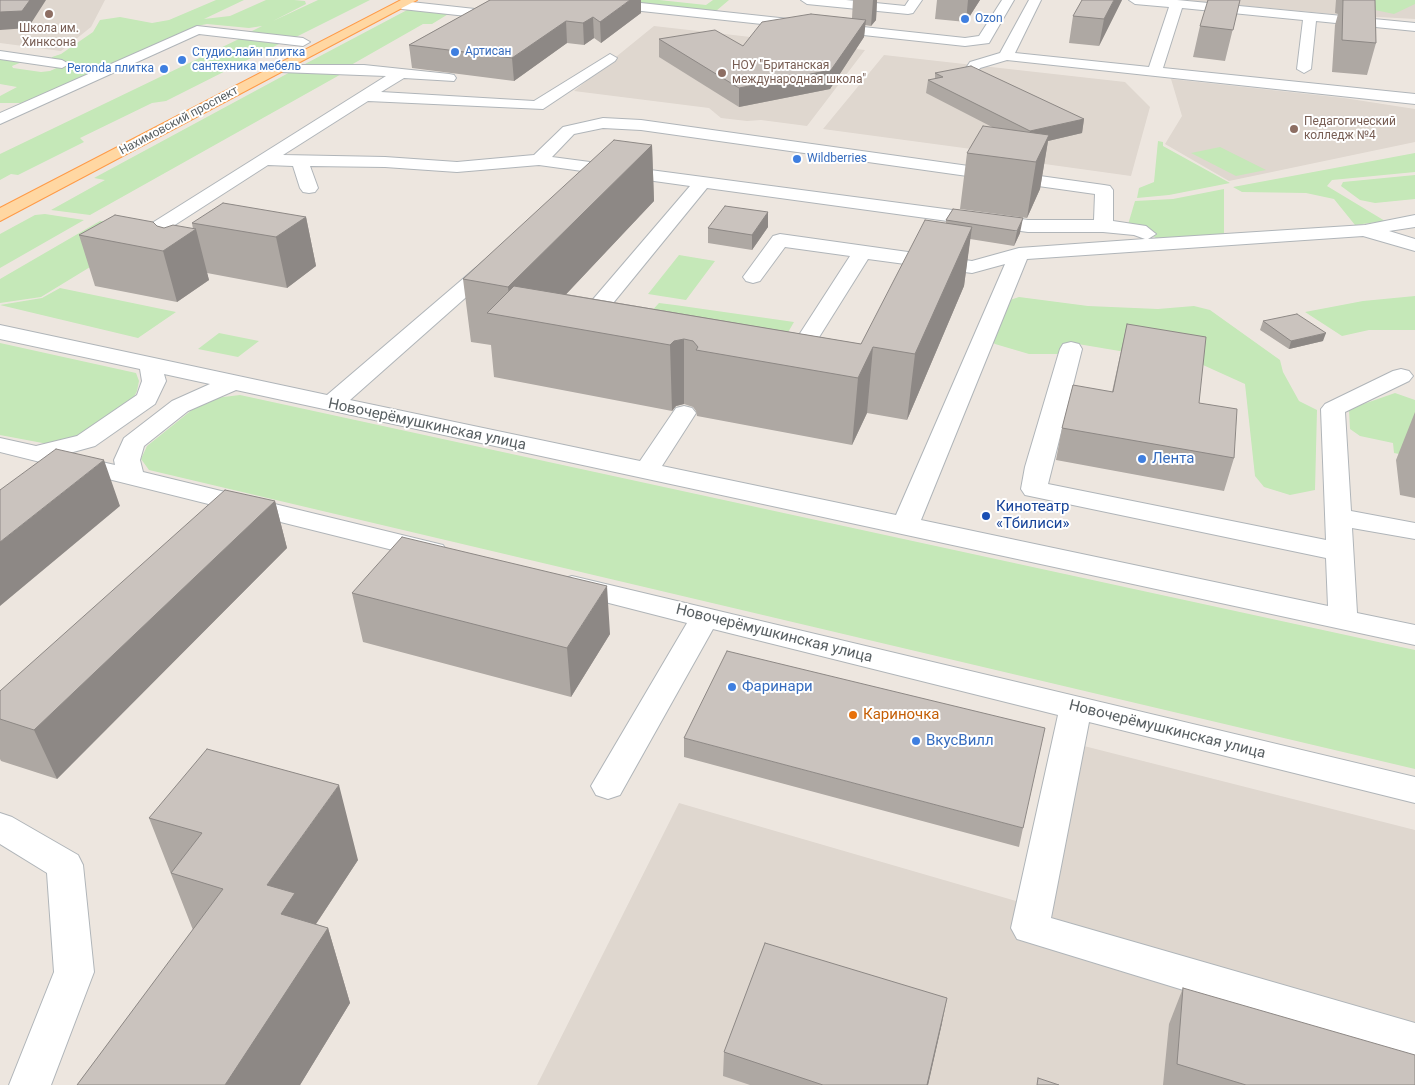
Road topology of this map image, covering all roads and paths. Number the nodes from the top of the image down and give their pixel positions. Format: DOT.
graph roads {
  1 [pos="386,0"];
  2 [pos="519,0"];
  3 [pos="577,0"];
  4 [pos="816,0"];
  5 [pos="916,0"];
  6 [pos="1008,0"];
  7 [pos="1035,0"];
  8 [pos="1135,0"];
  9 [pos="406,2"];
  10 [pos="1177,4"];
  11 [pos="735,5"];
  12 [pos="722,16"];
  13 [pos="1310,17"];
  14 [pos="1415,27"];
  15 [pos="303,42"];
  16 [pos="0,55"];
  17 [pos="1006,56"];
  18 [pos="610,58"];
  19 [pos="62,64"];
  20 [pos="281,68"];
  21 [pos="1304,70"];
  22 [pos="1154,72"];
  23 [pos="401,73"];
  24 [pos="449,78"];
  25 [pos="1017,95"];
  26 [pos="366,96"];
  27 [pos="1415,99"];
  28 [pos="0,119"];
  29 [pos="120,135"];
  30 [pos="266,160"];
  31 [pos="300,160"];
  32 [pos="539,160"];
  33 [pos="703,182"];
  34 [pos="18,188"];
  35 [pos="309,188"];
  36 [pos="0,197"];
  37 [pos="0,215"];
  38 [pos="1415,221"];
  39 [pos="1103,226"];
  40 [pos="1364,230"];
  41 [pos="1158,242"];
  42 [pos="132,244"];
  43 [pos="1415,245"];
  44 [pos="862,252"];
  45 [pos="504,253"];
  46 [pos="1019,254"];
  47 [pos="753,278"];
  48 [pos="0,332"];
  49 [pos="586,347"];
  50 [pos="1071,349"];
  51 [pos="151,365"];
  52 [pos="773,378"];
  53 [pos="1410,378"];
  54 [pos="231,383"];
  55 [pos="331,404"];
  56 [pos="684,413"];
  57 [pos="15,452"];
  58 [pos="646,471"];
  59 [pos="132,477"];
  60 [pos="1338,517"];
  61 [pos="905,526"];
  62 [pos="1415,531"];
  63 [pos="1340,552"];
  64 [pos="462,558"];
  65 [pos="549,579"];
  66 [pos="705,617"];
  67 [pos="1343,619"];
  68 [pos="1415,634"];
  69 [pos="1076,707"];
  70 [pos="608,786"];
  71 [pos="1415,790"];
  72 [pos="0,827"];
  73 [pos="1415,1042"];
  74 [pos="30,1085"];
  1 -- 15 [label="main road, Нахимовский проспект"];
  2 -- 9 [label="street"];
  3 -- 12 [label="street"];
  4 -- 5 [label="street"];
  6 -- 12 [label="street"];
  7 -- 17 [label="street"];
  8 -- 10 [label="street"];
  9 -- 20 [label="main road, Нахимовский проспект"];
  10 -- 13 [label="street"];
  10 -- 22 [label="street"];
  11 -- 12 [label="street"];
  13 -- 14 [label="street"];
  13 -- 21 [label="street"];
  15 -- 28 [label="street"];
  15 -- 29 [label="main road, Нахимовский проспект"];
  16 -- 19 [label="street"];
  17 -- 22 [label="street"];
  17 -- 25 [label="street"];
  18 -- 26 [label="street"];
  20 -- 23 [label="street"];
  20 -- 37 [label="main road, Нахимовский проспект"];
  22 -- 27 [label="street"];
  23 -- 24 [label="street"];
  23 -- 26 [label="street"];
  26 -- 30 [label="street"];
  30 -- 31 [label="street"];
  30 -- 42 [label="street"];
  31 -- 32 [label="street"];
  31 -- 35 [label="street"];
  32 -- 33 [label="street"];
  32 -- 39 [label="street"];
  33 -- 39 [label="street"];
  33 -- 49 [label="street"];
  34 -- 36 [label="main road"];
  38 -- 40 [label="street"];
  39 -- 41 [label="street"];
  40 -- 41 [label="street"];
  40 -- 43 [label="street"];
  41 -- 46 [label="street"];
  44 -- 46 [label="street"];
  44 -- 47 [label="street"];
  44 -- 52 [label="street"];
  45 -- 55 [label="street"];
  46 -- 61 [label="street"];
  48 -- 51 [label="street, Новочерёмушкинская улица"];
  50 -- 63 [label="street"];
  51 -- 54 [label="street, Новочерёмушкинская улица"];
  51 -- 57 [label="street"];
  53 -- 60 [label="street"];
  54 -- 55 [label="street, Новочерёмушкинская улица"];
  54 -- 59 [label="street"];
  55 -- 58 [label="street, Новочерёмушкинская улица"];
  56 -- 58 [label="street"];
  57 -- 59 [label="street"];
  58 -- 61 [label="street, Новочерёмушкинская улица"];
  59 -- 64 [label="street"];
  60 -- 62 [label="street"];
  60 -- 63 [label="street"];
  61 -- 67 [label="street, Новочерёмушкинская улица"];
  63 -- 67 [label="street"];
  65 -- 66 [label="street, Новочерёмушкинская улица"];
  66 -- 69 [label="street, Новочерёмушкинская улица"];
  66 -- 70 [label="street"];
  67 -- 68 [label="street, Новочерёмушкинская улица"];
  69 -- 71 [label="street, Новочерёмушкинская улица"];
  69 -- 73 [label="street"];
  72 -- 74 [label="street"];
}
